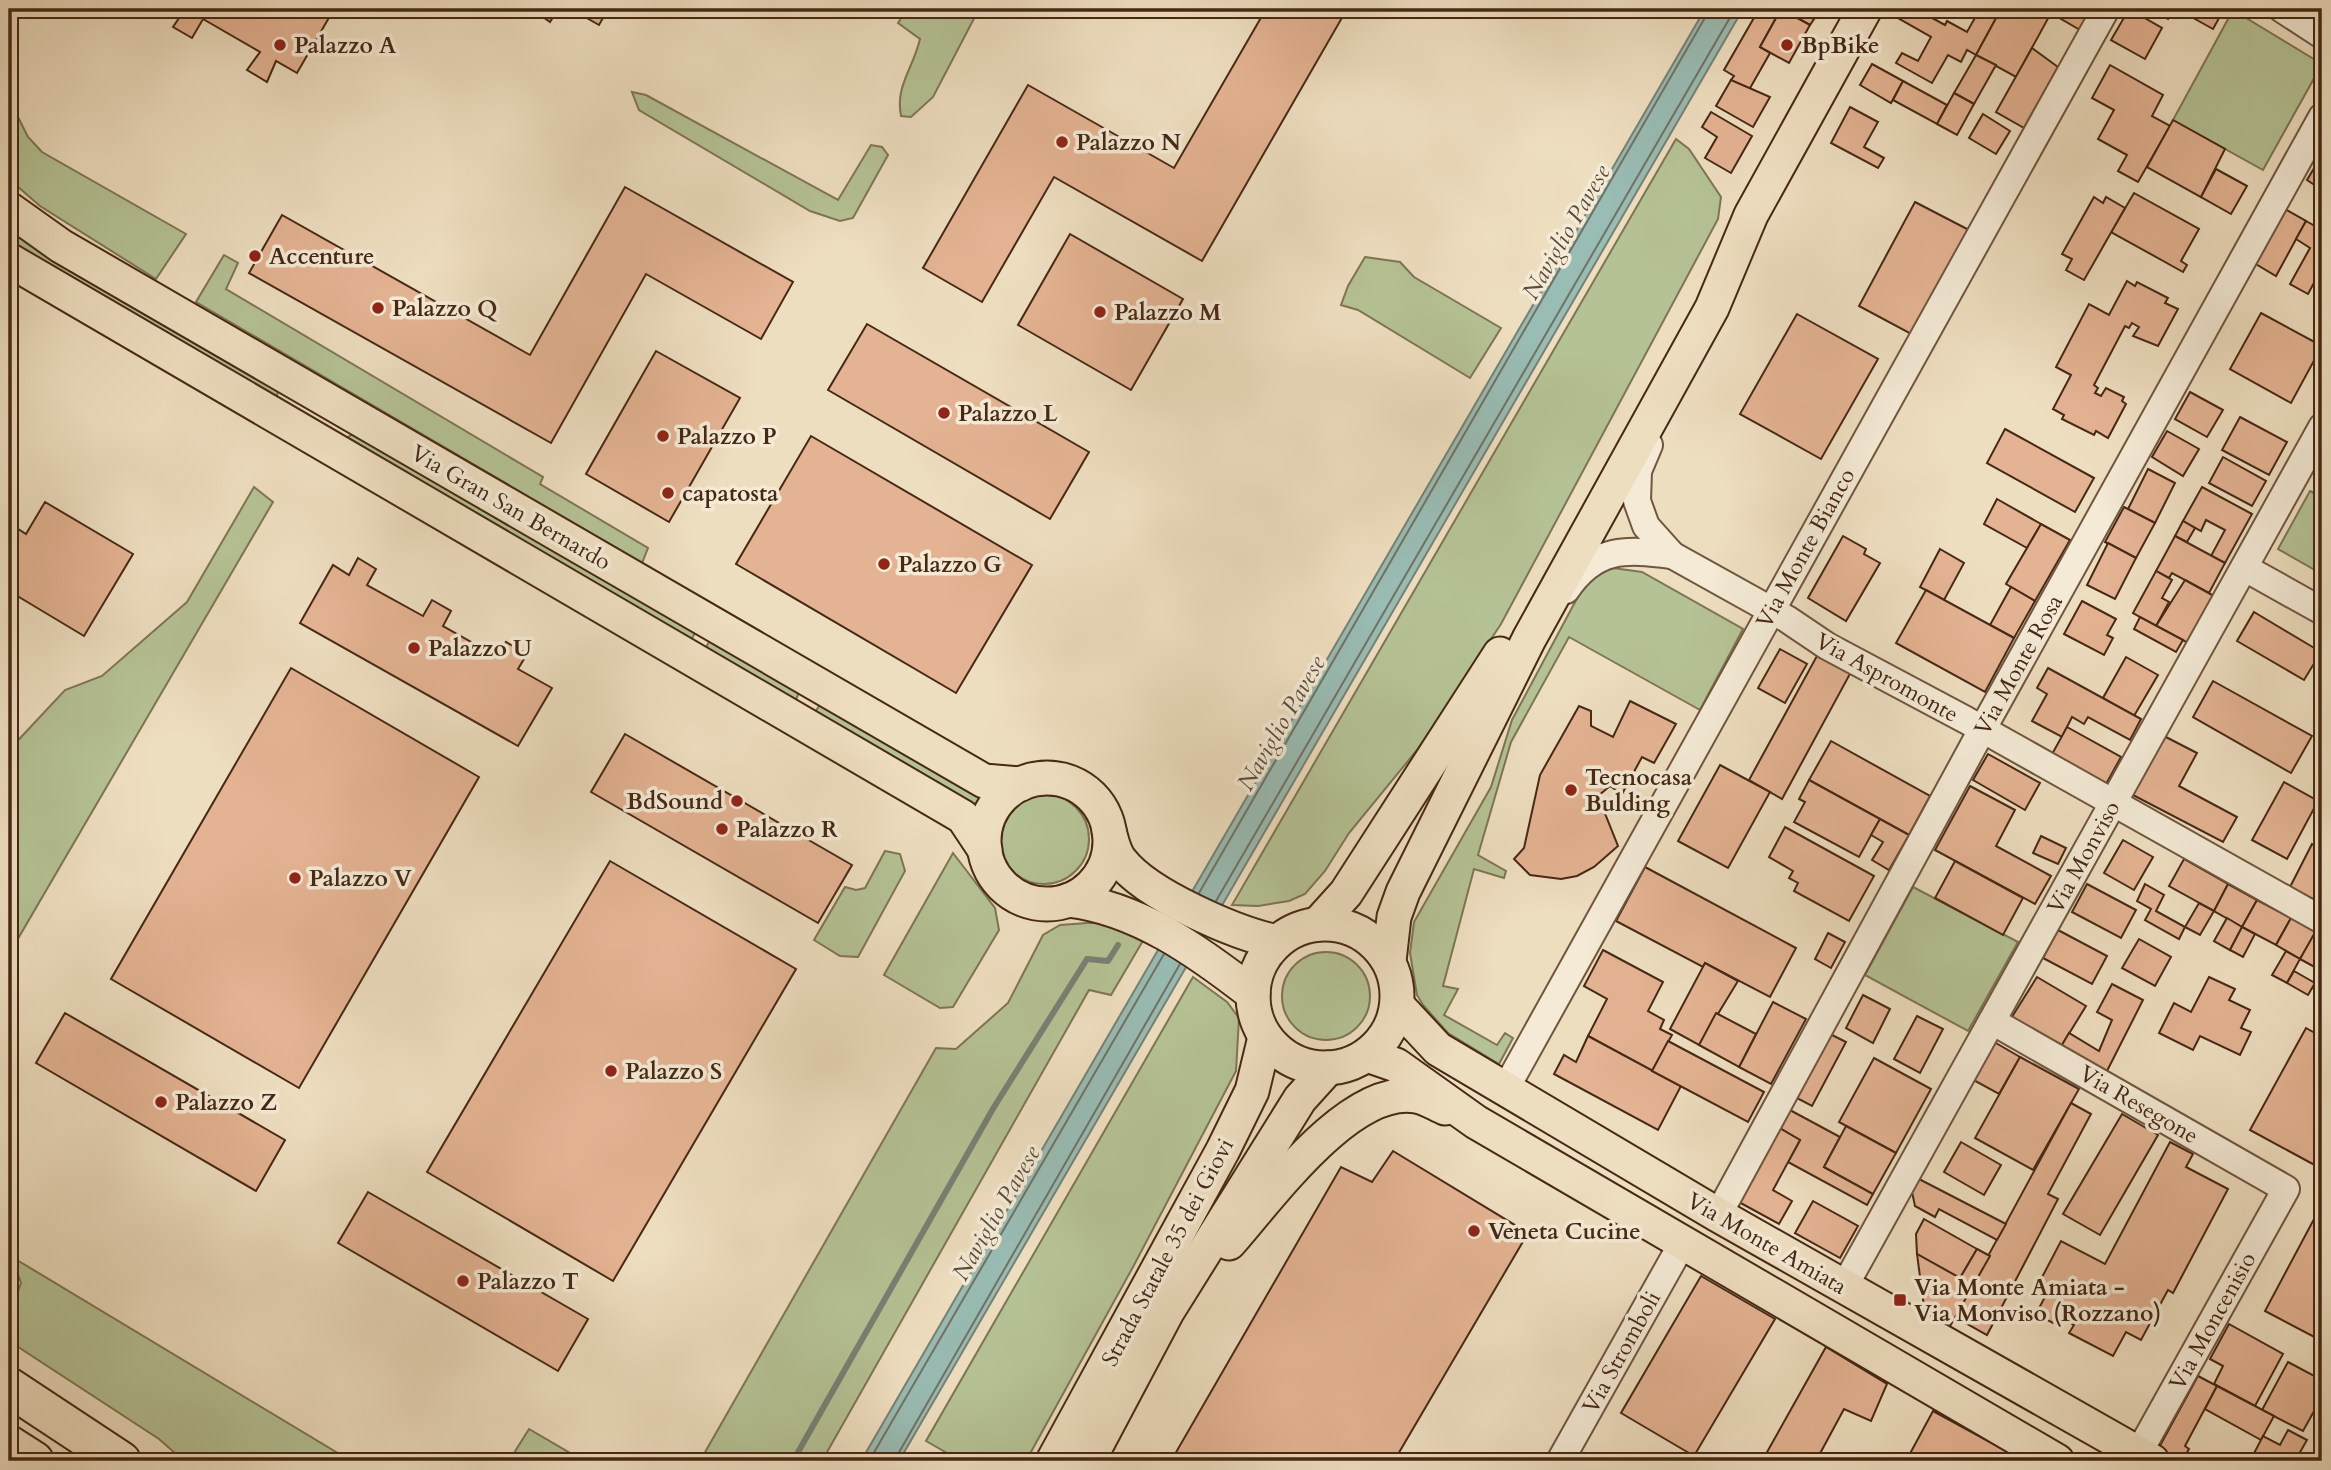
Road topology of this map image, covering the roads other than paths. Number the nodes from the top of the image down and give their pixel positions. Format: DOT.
graph roads {
  1 [pos="1865,9"];
  2 [pos="2106,9"];
  3 [pos="2282,9"];
  4 [pos="2322,35"];
  5 [pos="2322,117"];
  6 [pos="9,209"];
  7 [pos="1751,215"];
  8 [pos="9,260"];
  9 [pos="1682,362"];
  10 [pos="2322,427"];
  11 [pos="1672,555"];
  12 [pos="2245,568"];
  13 [pos="1770,611"];
  14 [pos="2322,611"];
  15 [pos="1510,678"];
  16 [pos="1982,730"];
  17 [pos="1021,784"];
  18 [pos="2112,804"];
  19 [pos="1109,831"];
  20 [pos="985,850"];
  21 [pos="1069,900"];
  22 [pos="2322,920"];
  23 [pos="1318,924"];
  24 [pos="1277,942"];
  25 [pos="1389,961"];
  26 [pos="1253,994"];
  27 [pos="1397,1005"];
  28 [pos="1992,1021"];
  29 [pos="1265,1037"];
  30 [pos="1367,1055"];
  31 [pos="1328,1068"];
  32 [pos="1506,1088"];
  33 [pos="1476,1122"];
  34 [pos="2287,1189"];
  35 [pos="1718,1215"];
  36 [pos="1683,1242"];
  37 [pos="1844,1287"];
  38 [pos="1167,1312"];
  39 [pos="9,1387"];
  40 [pos="9,1445"];
  41 [pos="2145,1457"];
  42 [pos="2045,1458"];
  43 [pos="34,1461"];
  44 [pos="121,1461"];
  45 [pos="1053,1461"];
  46 [pos="1088,1461"];
  47 [pos="1560,1461"];
  1 -- 7 [label="main road"];
  2 -- 13 [label="street, Via Monte Bianco"];
  3 -- 4 [label="street"];
  5 -- 16 [label="street, Via Monte Rosa"];
  6 -- 17 [label="main road, Via Gran San Bernardo"];
  7 -- 9 [label="main road"];
  7 -- 23 [label="main road"];
  8 -- 20 [label="main road, Via Gran San Bernardo"];
  9 -- 11 [label="street"];
  9 -- 15 [label="main road"];
  10 -- 12 [label="street, Via Monviso"];
  11 -- 13 [label="street, Via Aspromonte"];
  11 -- 15 [label="street"];
  12 -- 14 [label="street"];
  12 -- 18 [label="street, Via Monviso"];
  13 -- 16 [label="street, Via Aspromonte"];
  13 -- 32 [label="street, Via Monte Bianco"];
  15 -- 25 [label="main road"];
  16 -- 18 [label="street, Via Aspromonte"];
  16 -- 35 [label="street, Via Monte Rosa"];
  17 -- 19 [label="main road"];
  17 -- 20 [label="main road"];
  18 -- 22 [label="street, Via Aspromonte"];
  18 -- 28 [label="street, Via Monviso"];
  19 -- 21 [label="main road"];
  19 -- 24 [label="main road"];
  20 -- 21 [label="main road"];
  21 -- 26 [label="main road"];
  23 -- 24 [label="main road"];
  23 -- 25 [label="main road"];
  24 -- 26 [label="main road"];
  25 -- 27 [label="main road"];
  26 -- 29 [label="main road"];
  27 -- 30 [label="main road"];
  27 -- 32 [label="main road, Via Monte Amiata"];
  28 -- 34 [label="street, Via Resegone"];
  28 -- 37 [label="street, Via Monviso"];
  29 -- 31 [label="main road"];
  29 -- 45 [label="main road, Strada Statale 35 dei Giovi"];
  30 -- 31 [label="main road"];
  30 -- 33 [label="main road, Via Monte Amiata"];
  31 -- 38 [label="main road"];
  32 -- 35 [label="main road, Via Monte Amiata"];
  33 -- 36 [label="main road, Via Monte Amiata"];
  33 -- 38 [label="main road"];
  34 -- 41 [label="street, Via Moncenisio"];
  35 -- 37 [label="main road, Via Monte Amiata"];
  36 -- 42 [label="main road, Via Monte Amiata"];
  36 -- 47 [label="street, Via Stromboli"];
  37 -- 41 [label="main road, Via Monte Amiata"];
  38 -- 46 [label="main road"];
  39 -- 44 [label="highway"];
  40 -- 43 [label="highway"];
}
